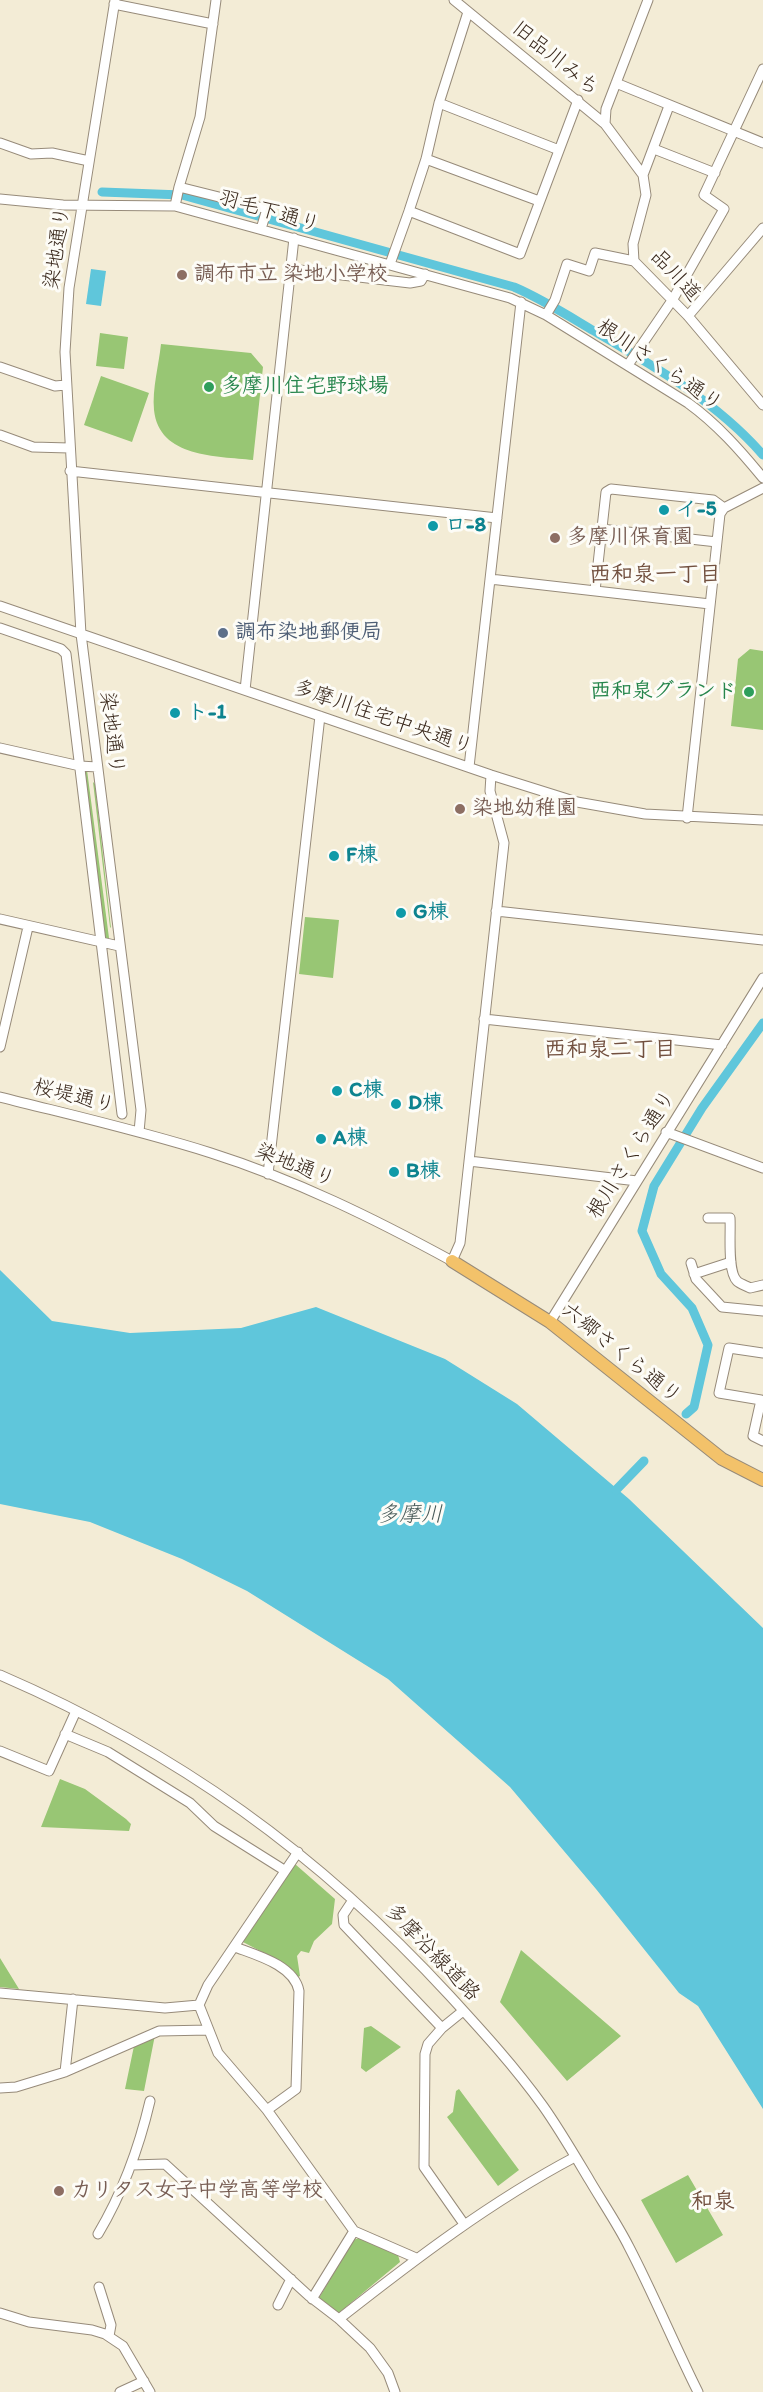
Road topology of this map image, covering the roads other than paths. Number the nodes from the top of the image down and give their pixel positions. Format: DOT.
graph roads {
  1 [pos="216,0"];
  2 [pos="454,0"];
  3 [pos="648,0"];
  4 [pos="114,2"];
  5 [pos="468,12"];
  6 [pos="213,24"];
  7 [pos="763,69"];
  8 [pos="616,83"];
  9 [pos="578,100"];
  10 [pos="439,103"];
  11 [pos="669,106"];
  12 [pos="605,124"];
  13 [pos="734,132"];
  14 [pos="0,143"];
  15 [pos="763,143"];
  16 [pos="654,149"];
  17 [pos="559,150"];
  18 [pos="426,159"];
  19 [pos="89,161"];
  20 [pos="715,173"];
  21 [pos="643,175"];
  22 [pos="177,194"];
  23 [pos="0,199"];
  24 [pos="540,201"];
  25 [pos="82,206"];
  26 [pos="409,211"];
  27 [pos="763,228"];
  28 [pos="261,229"];
  29 [pos="294,238"];
  30 [pos="391,261"];
  31 [pos="634,261"];
  32 [pos="291,269"];
  33 [pos="425,274"];
  34 [pos="673,299"];
  35 [pos="521,302"];
  36 [pos="548,312"];
  37 [pos="688,316"];
  38 [pos="630,362"];
  39 [pos="0,367"];
  40 [pos="66,385"];
  41 [pos="763,405"];
  42 [pos="0,435"];
  43 [pos="69,448"];
  44 [pos="70,471"];
  45 [pos="763,478"];
  46 [pos="763,488"];
  47 [pos="266,493"];
  48 [pos="724,508"];
  49 [pos="497,518"];
  50 [pos="601,529"];
  51 [pos="717,542"];
  52 [pos="490,579"];
  53 [pos="594,591"];
  54 [pos="710,604"];
  55 [pos="0,606"];
  56 [pos="0,628"];
  57 [pos="81,634"];
  58 [pos="245,690"];
  59 [pos="320,716"];
  60 [pos="0,748"];
  61 [pos="80,766"];
  62 [pos="98,767"];
  63 [pos="469,767"];
  64 [pos="490,775"];
  65 [pos="687,818"];
  66 [pos="763,820"];
  67 [pos="496,911"];
  68 [pos="0,919"];
  69 [pos="28,927"];
  70 [pos="763,940"];
  71 [pos="101,943"];
  72 [pos="119,946"];
  73 [pos="763,978"];
  74 [pos="484,1019"];
  75 [pos="722,1045"];
  76 [pos="0,1047"];
  77 [pos="0,1097"];
  78 [pos="122,1114"];
  79 [pos="139,1132"];
  80 [pos="666,1132"];
  81 [pos="469,1161"];
  82 [pos="763,1168"];
  83 [pos="268,1174"];
  84 [pos="637,1181"];
  85 [pos="708,1218"];
  86 [pos="452,1261"];
  87 [pos="731,1262"];
  88 [pos="691,1263"];
  89 [pos="694,1274"];
  90 [pos="763,1285"];
  91 [pos="763,1311"];
  92 [pos="550,1322"];
  93 [pos="763,1353"];
  94 [pos="763,1388"];
  95 [pos="761,1400"];
  96 [pos="763,1441"];
  97 [pos="763,1480"];
  98 [pos="0,1675"];
  99 [pos="76,1711"];
  100 [pos="65,1734"];
  101 [pos="0,1751"];
  102 [pos="298,1852"];
  103 [pos="284,1870"];
  104 [pos="353,1900"];
  105 [pos="235,1947"];
  106 [pos="0,1993"];
  107 [pos="73,1999"];
  108 [pos="200,2005"];
  109 [pos="463,2011"];
  110 [pos="442,2028"];
  111 [pos="209,2030"];
  112 [pos="65,2072"];
  113 [pos="0,2088"];
  114 [pos="150,2101"];
  115 [pos="267,2110"];
  116 [pos="575,2157"];
  117 [pos="132,2165"];
  118 [pos="464,2224"];
  119 [pos="354,2231"];
  120 [pos="98,2234"];
  121 [pos="416,2258"];
  122 [pos="291,2279"];
  123 [pos="99,2288"];
  124 [pos="312,2299"];
  125 [pos="278,2305"];
  126 [pos="0,2313"];
  127 [pos="339,2319"];
  128 [pos="109,2336"];
  129 [pos="144,2381"];
  130 [pos="120,2392"];
  131 [pos="150,2392"];
  132 [pos="395,2392"];
  133 [pos="698,2392"];
  1 -- 6 [label="street"];
  2 -- 5 [label="street, 旧品川みち"];
  3 -- 8 [label="street"];
  4 -- 6 [label="street"];
  4 -- 19 [label="street, 染地通り"];
  5 -- 9 [label="street, 旧品川みち"];
  5 -- 10 [label="street"];
  6 -- 22 [label="street"];
  7 -- 13 [label="street"];
  8 -- 11 [label="street"];
  8 -- 12 [label="street"];
  9 -- 12 [label="street, 旧品川みち"];
  9 -- 17 [label="street"];
  10 -- 17 [label="street"];
  10 -- 18 [label="street"];
  11 -- 13 [label="street"];
  11 -- 16 [label="street"];
  12 -- 21 [label="street"];
  13 -- 15 [label="street"];
  13 -- 20 [label="street"];
  14 -- 19 [label="street"];
  16 -- 20 [label="street"];
  16 -- 21 [label="street"];
  17 -- 24 [label="street"];
  18 -- 24 [label="street"];
  18 -- 26 [label="street"];
  19 -- 25 [label="street, 染地通り"];
  20 -- 34 [label="street"];
  21 -- 31 [label="street, 品川道"];
  22 -- 25 [label="street, 羽毛下通り"];
  22 -- 28 [label="street, 羽毛下通り"];
  22 -- 28 [label="street"];
  23 -- 25 [label="street, 羽毛下通り"];
  24 -- 26 [label="street"];
  25 -- 40 [label="street, 染地通り"];
  26 -- 30 [label="street"];
  27 -- 37 [label="street"];
  28 -- 29 [label="street, 羽毛下通り"];
  29 -- 30 [label="street, 羽毛下通り"];
  29 -- 32 [label="street"];
  30 -- 33 [label="street, 羽毛下通り"];
  31 -- 34 [label="street, 品川道"];
  31 -- 36 [label="street"];
  32 -- 33 [label="street"];
  32 -- 47 [label="street"];
  33 -- 35 [label="street, 羽毛下通り"];
  34 -- 37 [label="street, 品川道"];
  34 -- 38 [label="street"];
  35 -- 36 [label="street, 根川さくら通り"];
  35 -- 49 [label="street"];
  36 -- 38 [label="street, 根川さくら通り"];
  37 -- 41 [label="street, 品川道"];
  38 -- 45 [label="street, 根川さくら通り"];
  39 -- 40 [label="street"];
  40 -- 43 [label="street, 染地通り"];
  42 -- 43 [label="street"];
  43 -- 44 [label="street, 染地通り"];
  44 -- 47 [label="street"];
  44 -- 57 [label="street, 染地通り"];
  46 -- 48 [label="street"];
  47 -- 49 [label="street"];
  47 -- 58 [label="street"];
  48 -- 50 [label="street"];
  48 -- 51 [label="street"];
  49 -- 52 [label="street"];
  50 -- 51 [label="street"];
  50 -- 53 [label="street"];
  51 -- 54 [label="street"];
  52 -- 53 [label="street"];
  52 -- 63 [label="street"];
  53 -- 54 [label="street"];
  54 -- 65 [label="street"];
  55 -- 57 [label="street, 多摩川住宅中央通り"];
  56 -- 61 [label="street"];
  57 -- 58 [label="street, 多摩川住宅中央通り"];
  57 -- 62 [label="street, 染地通り"];
  58 -- 59 [label="street, 多摩川住宅中央通り"];
  59 -- 63 [label="street, 多摩川住宅中央通り"];
  59 -- 83 [label="street"];
  60 -- 61 [label="street"];
  61 -- 62 [label="street"];
  61 -- 71 [label="street"];
  62 -- 72 [label="street, 染地通り"];
  63 -- 64 [label="street, 多摩川住宅中央通り"];
  64 -- 65 [label="street, 多摩川住宅中央通り"];
  64 -- 67 [label="street"];
  65 -- 66 [label="street, 多摩川住宅中央通り"];
  67 -- 70 [label="street"];
  67 -- 74 [label="street"];
  68 -- 69 [label="street"];
  69 -- 71 [label="street"];
  69 -- 76 [label="street"];
  71 -- 72 [label="street"];
  71 -- 78 [label="street"];
  72 -- 79 [label="street, 染地通り"];
  73 -- 75 [label="street, 根川さくら通り"];
  74 -- 75 [label="street"];
  74 -- 81 [label="street"];
  75 -- 80 [label="street, 根川さくら通り"];
  77 -- 79 [label="street, 桜堤通り"];
  79 -- 83 [label="street, 染地通り"];
  80 -- 82 [label="street"];
  80 -- 84 [label="street, 根川さくら通り"];
  81 -- 84 [label="street"];
  81 -- 86 [label="street"];
  83 -- 86 [label="street, 染地通り"];
  84 -- 92 [label="street, 根川さくら通り"];
  85 -- 87 [label="street"];
  86 -- 92 [label="main road, 六郷さくら通り"];
  87 -- 89 [label="street"];
  87 -- 90 [label="street"];
  88 -- 89 [label="street"];
  89 -- 91 [label="street"];
  92 -- 97 [label="main road, 六郷さくら通り"];
  93 -- 95 [label="street"];
  94 -- 95 [label="street"];
  95 -- 96 [label="street"];
  98 -- 99 [label="street, 多摩沿線道路"];
  99 -- 100 [label="street"];
  99 -- 102 [label="street, 多摩沿線道路"];
  100 -- 101 [label="street"];
  100 -- 103 [label="street"];
  102 -- 103 [label="street"];
  102 -- 104 [label="street, 多摩沿線道路"];
  103 -- 105 [label="street"];
  104 -- 109 [label="street, 多摩沿線道路"];
  104 -- 110 [label="street"];
  105 -- 108 [label="street"];
  105 -- 115 [label="street"];
  106 -- 107 [label="street"];
  107 -- 108 [label="street"];
  107 -- 112 [label="street"];
  108 -- 111 [label="street"];
  109 -- 110 [label="street"];
  109 -- 116 [label="street, 多摩沿線道路"];
  110 -- 118 [label="street"];
  111 -- 112 [label="street"];
  111 -- 115 [label="street"];
  112 -- 113 [label="street"];
  114 -- 117 [label="street"];
  115 -- 119 [label="street"];
  116 -- 118 [label="street"];
  116 -- 133 [label="street, 多摩沿線道路"];
  117 -- 120 [label="street"];
  117 -- 122 [label="street"];
  118 -- 121 [label="street"];
  119 -- 121 [label="street"];
  119 -- 124 [label="street"];
  121 -- 127 [label="street"];
  122 -- 124 [label="street"];
  122 -- 125 [label="street"];
  123 -- 128 [label="street"];
  124 -- 127 [label="street"];
  126 -- 128 [label="street"];
  127 -- 132 [label="street"];
  128 -- 129 [label="street"];
  129 -- 130 [label="street"];
  129 -- 131 [label="street"];
}
